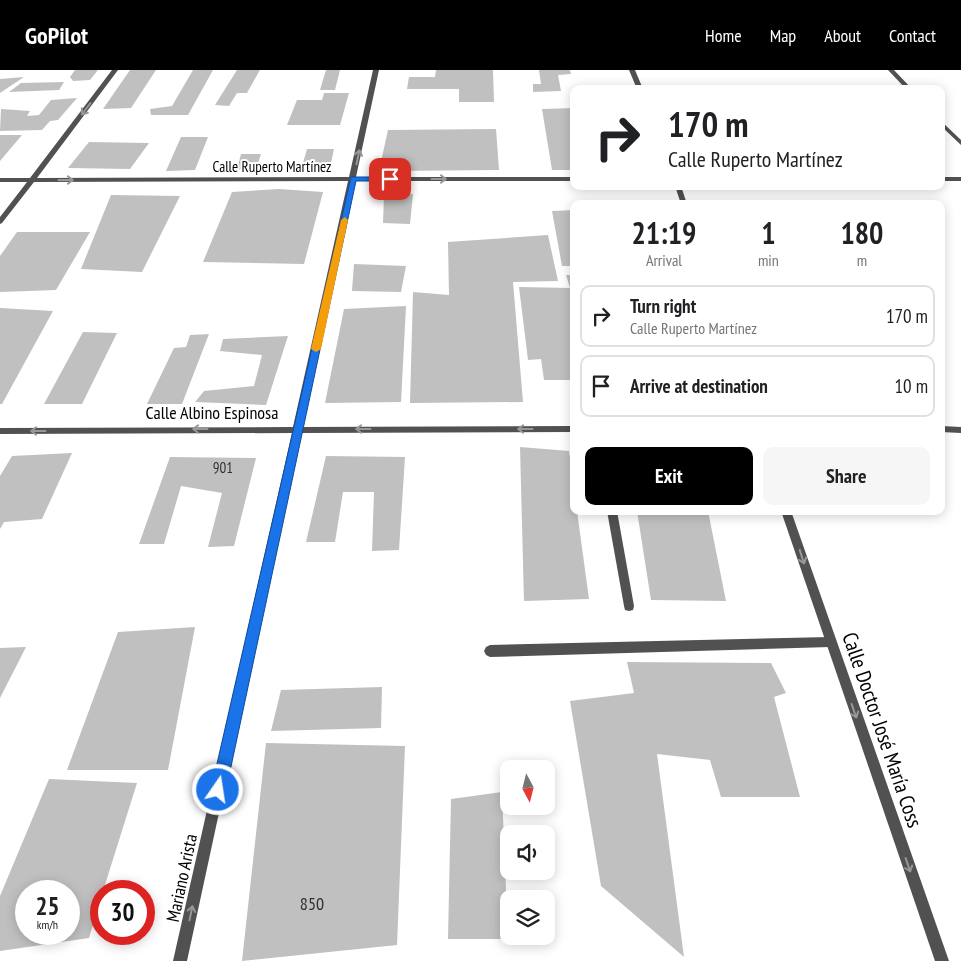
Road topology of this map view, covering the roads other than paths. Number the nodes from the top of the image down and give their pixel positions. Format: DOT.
graph roads {
  1 [pos="115,70"];
  2 [pos="376,70"];
  3 [pos="632,70"];
  4 [pos="891,70"];
  5 [pos="638,85"];
  6 [pos="905,85"];
  7 [pos="945,126"];
  8 [pos="961,143"];
  9 [pos="353,179"];
  10 [pos="570,179"];
  11 [pos="945,179"];
  12 [pos="961,179"];
  13 [pos="0,180"];
  14 [pos="32,180"];
  15 [pos="0,222"];
  16 [pos="298,429"];
  17 [pos="570,429"];
  18 [pos="945,430"];
  19 [pos="961,430"];
  20 [pos="0,431"];
  21 [pos="613,515"];
  22 [pos="787,515"];
  23 [pos="629,606"];
  24 [pos="830,642"];
  25 [pos="490,651"];
  26 [pos="180,961"];
  27 [pos="942,961"];
  1 -- 14 [label="street, one-way"];
  9 -- 2 [label="street, Mariano Arista, one-way"];
  3 -- 5 [label="street"];
  4 -- 6 [label="street"];
  7 -- 8 [label="street"];
  9 -- 10 [label="street, Calle Ruperto Martínez, one-way"];
  14 -- 9 [label="street, Calle Ruperto Martínez, one-way"];
  9 -- 16 [label="street, Mariano Arista"];
  11 -- 12 [label="street"];
  13 -- 14 [label="street, Calle Ruperto Martínez"];
  14 -- 15 [label="street"];
  17 -- 16 [label="street, Calle Albino Espinosa, one-way"];
  16 -- 20 [label="street, Calle Albino Espinosa, one-way"];
  26 -- 16 [label="street, Mariano Arista, one-way"];
  18 -- 19 [label="street"];
  21 -- 23 [label="street"];
  22 -- 24 [label="street, Calle Doctor José María Coss, one-way"];
  24 -- 25 [label="street"];
  24 -- 27 [label="street, Calle Doctor José María Coss, one-way"];
}
